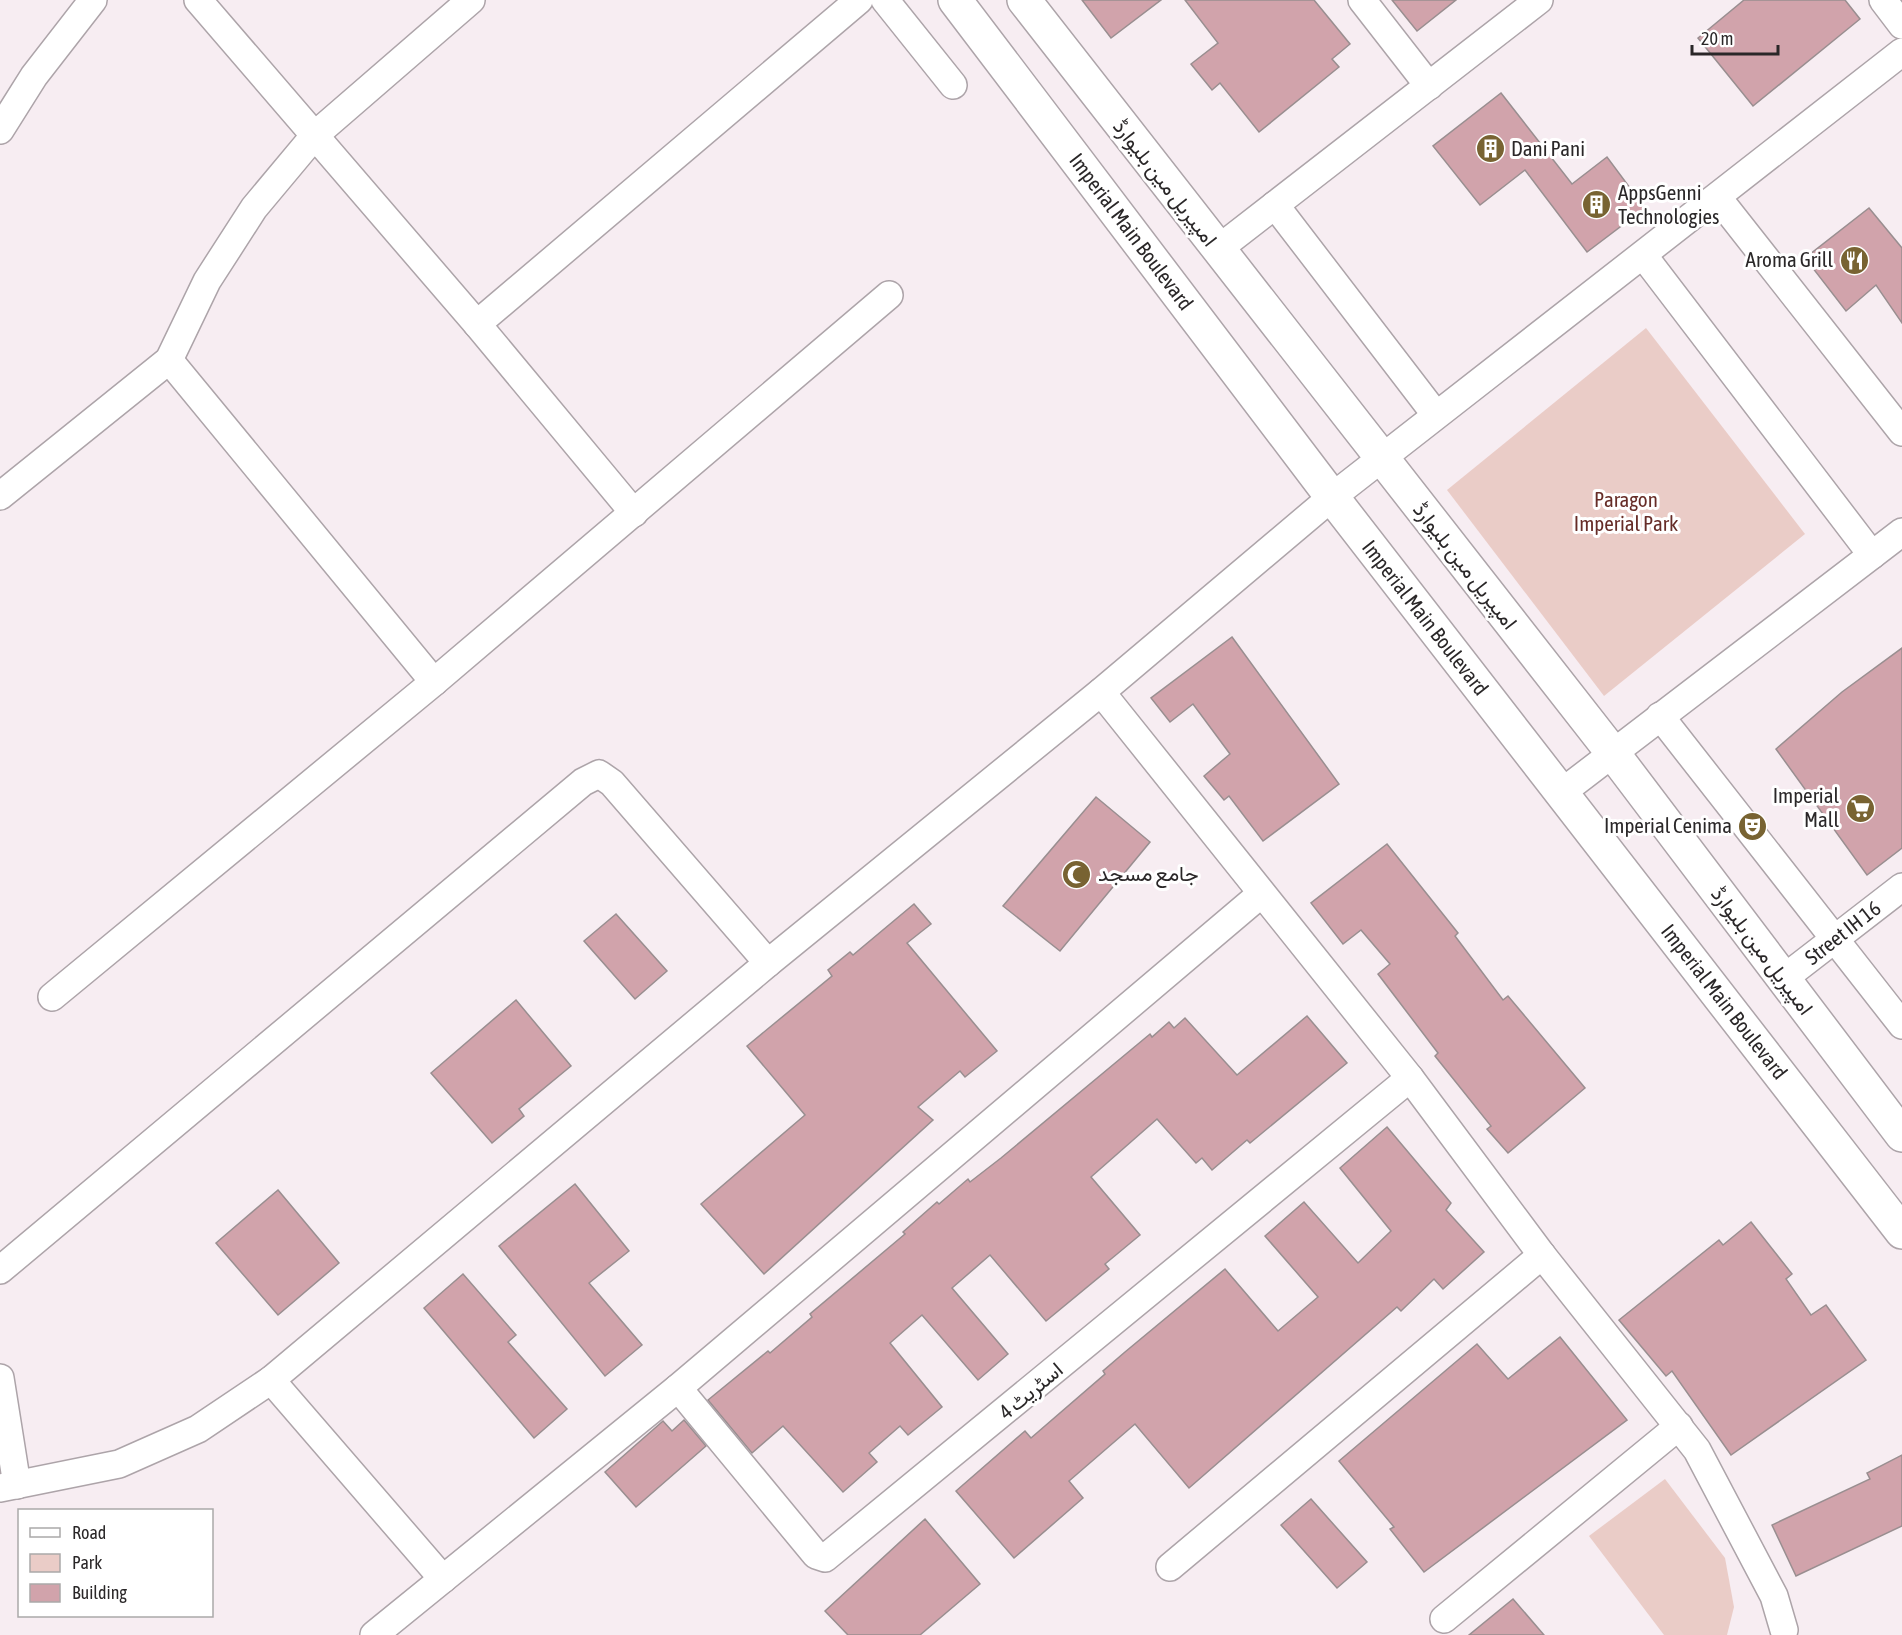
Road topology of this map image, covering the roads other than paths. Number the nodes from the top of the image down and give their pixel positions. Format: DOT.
graph roads {
  1 [pos="93,0"];
  2 [pos="198,0"];
  3 [pos="471,0"];
  4 [pos="859,0"];
  5 [pos="885,0"];
  6 [pos="955,0"];
  7 [pos="1024,0"];
  8 [pos="1362,0"];
  9 [pos="1539,0"];
  10 [pos="1883,0"];
  11 [pos="1902,25"];
  12 [pos="1902,52"];
  13 [pos="953,85"];
  14 [pos="1429,86"];
  15 [pos="0,130"];
  16 [pos="315,135"];
  17 [pos="1718,198"];
  18 [pos="1275,205"];
  19 [pos="1217,250"];
  20 [pos="1643,255"];
  21 [pos="889,295"];
  22 [pos="477,324"];
  23 [pos="169,360"];
  24 [pos="1436,415"];
  25 [pos="1902,432"];
  26 [pos="1380,459"];
  27 [pos="0,496"];
  28 [pos="1332,498"];
  29 [pos="634,513"];
  30 [pos="1902,532"];
  31 [pos="1872,555"];
  32 [pos="434,682"];
  33 [pos="1101,692"];
  34 [pos="1660,716"];
  35 [pos="1612,752"];
  36 [pos="1561,793"];
  37 [pos="1902,888"];
  38 [pos="1262,894"];
  39 [pos="1833,940"];
  40 [pos="768,963"];
  41 [pos="1783,979"];
  42 [pos="52,997"];
  43 [pos="1902,1024"];
  44 [pos="1410,1078"];
  45 [pos="1902,1135"];
  46 [pos="1902,1232"];
  47 [pos="1542,1255"];
  48 [pos="0,1270"];
  49 [pos="0,1378"];
  50 [pos="271,1380"];
  51 [pos="678,1388"];
  52 [pos="1680,1426"];
  53 [pos="8,1487"];
  54 [pos="1170,1567"];
  55 [pos="443,1579"];
  56 [pos="1444,1618"];
  57 [pos="1784,1633"];
  58 [pos="374,1635"];
  1 -- 15 [label="street"];
  2 -- 16 [label="street"];
  3 -- 16 [label="street"];
  4 -- 22 [label="street"];
  5 -- 13 [label="street"];
  6 -- 28 [label="street, Imperial Main Boulevard"];
  7 -- 19 [label="street, امپیریل مین بلیوارڈ"];
  8 -- 14 [label="street"];
  9 -- 14 [label="street"];
  10 -- 11 [label="street"];
  12 -- 17 [label="street"];
  14 -- 18 [label="street"];
  16 -- 22 [label="street"];
  16 -- 23 [label="street"];
  17 -- 20 [label="street"];
  17 -- 25 [label="street"];
  18 -- 19 [label="street"];
  18 -- 24 [label="street"];
  19 -- 26 [label="street, امپیریل مین بلیوارڈ"];
  20 -- 24 [label="street"];
  20 -- 31 [label="street"];
  21 -- 29 [label="street"];
  22 -- 29 [label="street"];
  23 -- 27 [label="street"];
  23 -- 32 [label="street"];
  24 -- 26 [label="street"];
  26 -- 28 [label="street"];
  26 -- 35 [label="street, امپیریل مین بلیوارڈ"];
  28 -- 33 [label="street"];
  28 -- 36 [label="street, Imperial Main Boulevard"];
  29 -- 32 [label="street"];
  30 -- 31 [label="street"];
  31 -- 34 [label="street"];
  32 -- 42 [label="street"];
  33 -- 38 [label="street"];
  33 -- 40 [label="street"];
  34 -- 35 [label="street"];
  34 -- 39 [label="street"];
  35 -- 36 [label="street"];
  35 -- 41 [label="street, امپیریل مین بلیوارڈ"];
  36 -- 46 [label="street, Imperial Main Boulevard"];
  37 -- 39 [label="street, Street IH 16"];
  38 -- 44 [label="street"];
  38 -- 51 [label="street"];
  39 -- 41 [label="street, Street IH 16"];
  39 -- 43 [label="street"];
  40 -- 48 [label="street"];
  40 -- 50 [label="street"];
  41 -- 45 [label="street, امپیریل مین بلیوارڈ"];
  44 -- 47 [label="street"];
  44 -- 51 [label="street, اسٹریٹ 4"];
  47 -- 52 [label="street"];
  47 -- 54 [label="street"];
  49 -- 53 [label="street"];
  50 -- 53 [label="street"];
  50 -- 55 [label="street"];
  51 -- 55 [label="street"];
  52 -- 56 [label="street"];
  52 -- 57 [label="street"];
  55 -- 58 [label="street"];
}
